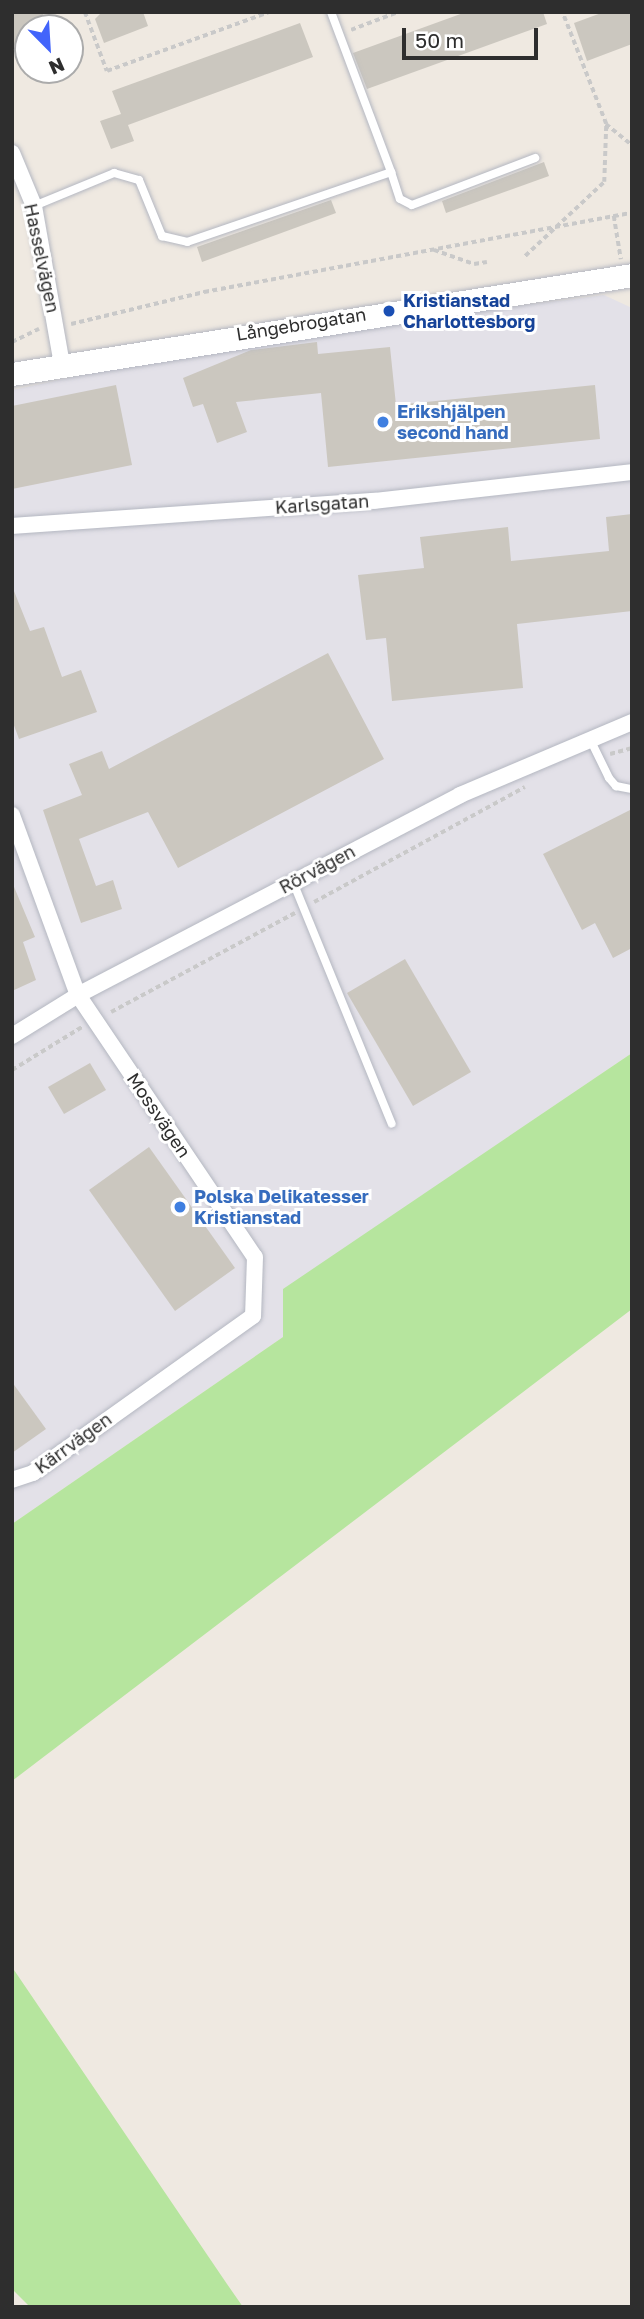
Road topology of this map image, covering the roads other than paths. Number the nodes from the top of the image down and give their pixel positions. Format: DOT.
graph roads {
  1 [pos="331,12"];
  2 [pos="12,153"];
  3 [pos="535,158"];
  4 [pos="391,172"];
  5 [pos="34,206"];
  6 [pos="628,276"];
  7 [pos="62,365"];
  8 [pos="12,374"];
  9 [pos="632,472"];
  10 [pos="12,526"];
  11 [pos="632,722"];
  12 [pos="589,737"];
  13 [pos="632,789"];
  14 [pos="12,814"];
  15 [pos="293,882"];
  16 [pos="78,995"];
  17 [pos="12,1036"];
  18 [pos="392,1124"];
  19 [pos="131,1401"];
  20 [pos="15,1480"];
  1 -- 4 [label="lane"];
  2 -- 5 [label="street, Hasselvägen"];
  3 -- 4 [label="lane"];
  4 -- 5 [label="lane"];
  5 -- 7 [label="street, Hasselvägen"];
  6 -- 7 [label="main road, Långebrogatan"];
  7 -- 8 [label="main road, Långebrogatan"];
  9 -- 10 [label="street, Karlsgatan"];
  11 -- 12 [label="street, Rörvägen"];
  12 -- 13 [label="lane"];
  12 -- 15 [label="street, Rörvägen"];
  14 -- 16 [label="street, Mossvägen"];
  15 -- 16 [label="street, Rörvägen"];
  15 -- 18 [label="lane"];
  16 -- 17 [label="street, Rörvägen"];
  16 -- 19 [label="street, Mossvägen"];
  19 -- 20 [label="street, Kärrvägen"];
}
